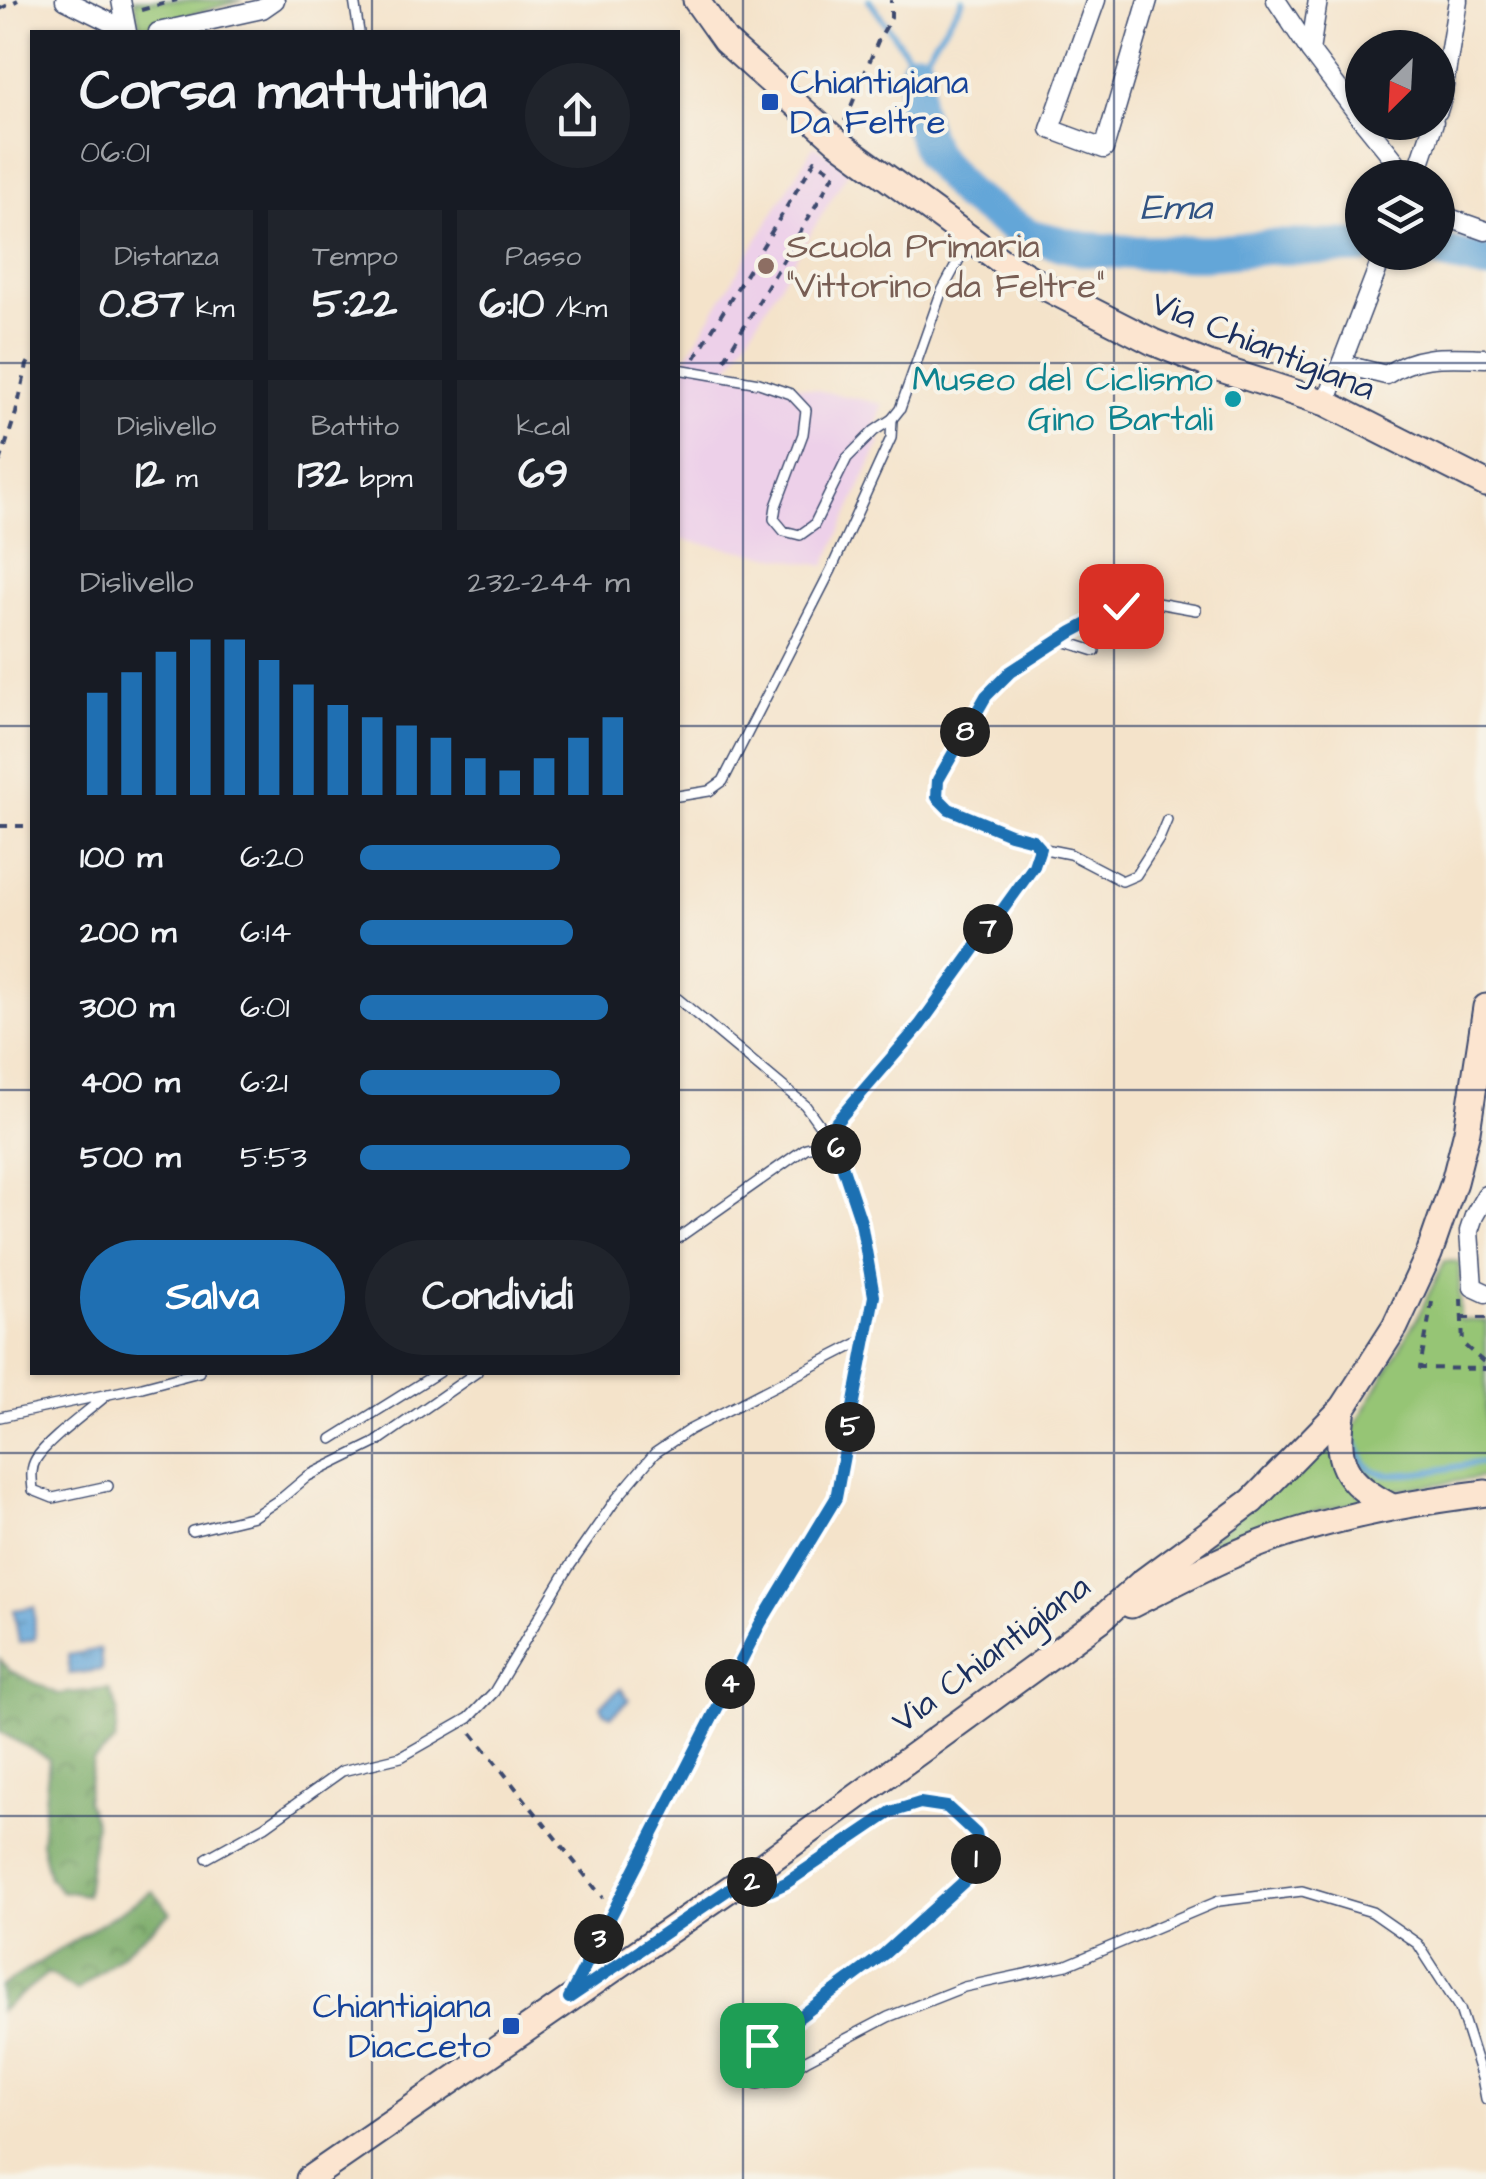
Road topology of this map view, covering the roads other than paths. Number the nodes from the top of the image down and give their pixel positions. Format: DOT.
graph roads {
  1 [pos="65,0"];
  2 [pos="121,0"];
  3 [pos="275,0"];
  4 [pos="354,0"];
  5 [pos="696,0"];
  6 [pos="1096,0"];
  7 [pos="1126,0"];
  8 [pos="1276,0"];
  9 [pos="1318,0"];
  10 [pos="1458,0"];
  11 [pos="1147,3"];
  12 [pos="124,30"];
  13 [pos="126,30"];
  14 [pos="167,30"];
  15 [pos="358,30"];
  16 [pos="1453,30"];
  17 [pos="1310,51"];
  18 [pos="1345,98"];
  19 [pos="1379,140"];
  20 [pos="1396,160"];
  21 [pos="1455,220"];
  22 [pos="1486,231"];
  23 [pos="970,239"];
  24 [pos="1377,270"];
  25 [pos="1486,358"];
  26 [pos="1342,364"];
  27 [pos="683,370"];
  28 [pos="1326,403"];
  29 [pos="892,419"];
  30 [pos="1486,484"];
  31 [pos="1196,610"];
  32 [pos="1060,640"];
  33 [pos="1095,651"];
  34 [pos="680,796"];
  35 [pos="1166,820"];
  36 [pos="1040,848"];
  37 [pos="680,1001"];
  38 [pos="1486,1008"];
  39 [pos="1477,1131"];
  40 [pos="824,1139"];
  41 [pos="1486,1195"];
  42 [pos="680,1237"];
  43 [pos="1486,1293"];
  44 [pos="866,1339"];
  45 [pos="187,1375"];
  46 [pos="435,1375"];
  47 [pos="473,1375"];
  48 [pos="108,1394"];
  49 [pos="1343,1408"];
  50 [pos="0,1417"];
  51 [pos="332,1440"];
  52 [pos="108,1486"];
  53 [pos="1486,1493"];
  54 [pos="1392,1507"];
  55 [pos="192,1531"];
  56 [pos="1100,1620"];
  57 [pos="207,1858"];
  58 [pos="744,1879"];
  59 [pos="569,1998"];
  60 [pos="1486,2098"];
  61 [pos="309,2179"];
  1 -- 12 [label="street"];
  2 -- 13 [label="street"];
  3 -- 14 [label="street"];
  4 -- 15 [label="lane"];
  5 -- 23 [label="street, Via Chiantigiana"];
  6 -- 11 [label="street"];
  7 -- 11 [label="street"];
  8 -- 17 [label="street"];
  9 -- 17 [label="street"];
  10 -- 16 [label="street"];
  17 -- 18 [label="street"];
  19 -- 20 [label="street"];
  21 -- 22 [label="street"];
  23 -- 28 [label="street, Via Chiantigiana"];
  23 -- 29 [label="lane"];
  24 -- 26 [label="street"];
  25 -- 26 [label="street"];
  26 -- 28 [label="street"];
  27 -- 29 [label="lane"];
  28 -- 30 [label="street, Via Chiantigiana"];
  29 -- 34 [label="lane"];
  31 -- 32 [label="lane"];
  32 -- 33 [label="lane"];
  32 -- 36 [label="lane"];
  35 -- 36 [label="lane"];
  36 -- 40 [label="lane"];
  37 -- 40 [label="lane"];
  38 -- 39 [label="street, Via Chiantigiana"];
  39 -- 49 [label="street, Via Chiantigiana"];
  40 -- 42 [label="lane"];
  40 -- 44 [label="lane"];
  41 -- 43 [label="street"];
  44 -- 57 [label="lane"];
  44 -- 59 [label="lane"];
  45 -- 48 [label="lane"];
  46 -- 51 [label="lane"];
  47 -- 55 [label="lane"];
  48 -- 50 [label="lane"];
  48 -- 52 [label="lane"];
  49 -- 54 [label="street"];
  49 -- 56 [label="street, Via Chiantigiana"];
  53 -- 54 [label="street"];
  54 -- 56 [label="street"];
  56 -- 58 [label="street, Via Chiantigiana"];
  58 -- 59 [label="street, Via Chiantigiana"];
  58 -- 60 [label="lane"];
  59 -- 61 [label="street, Via Chiantigiana"];
}
